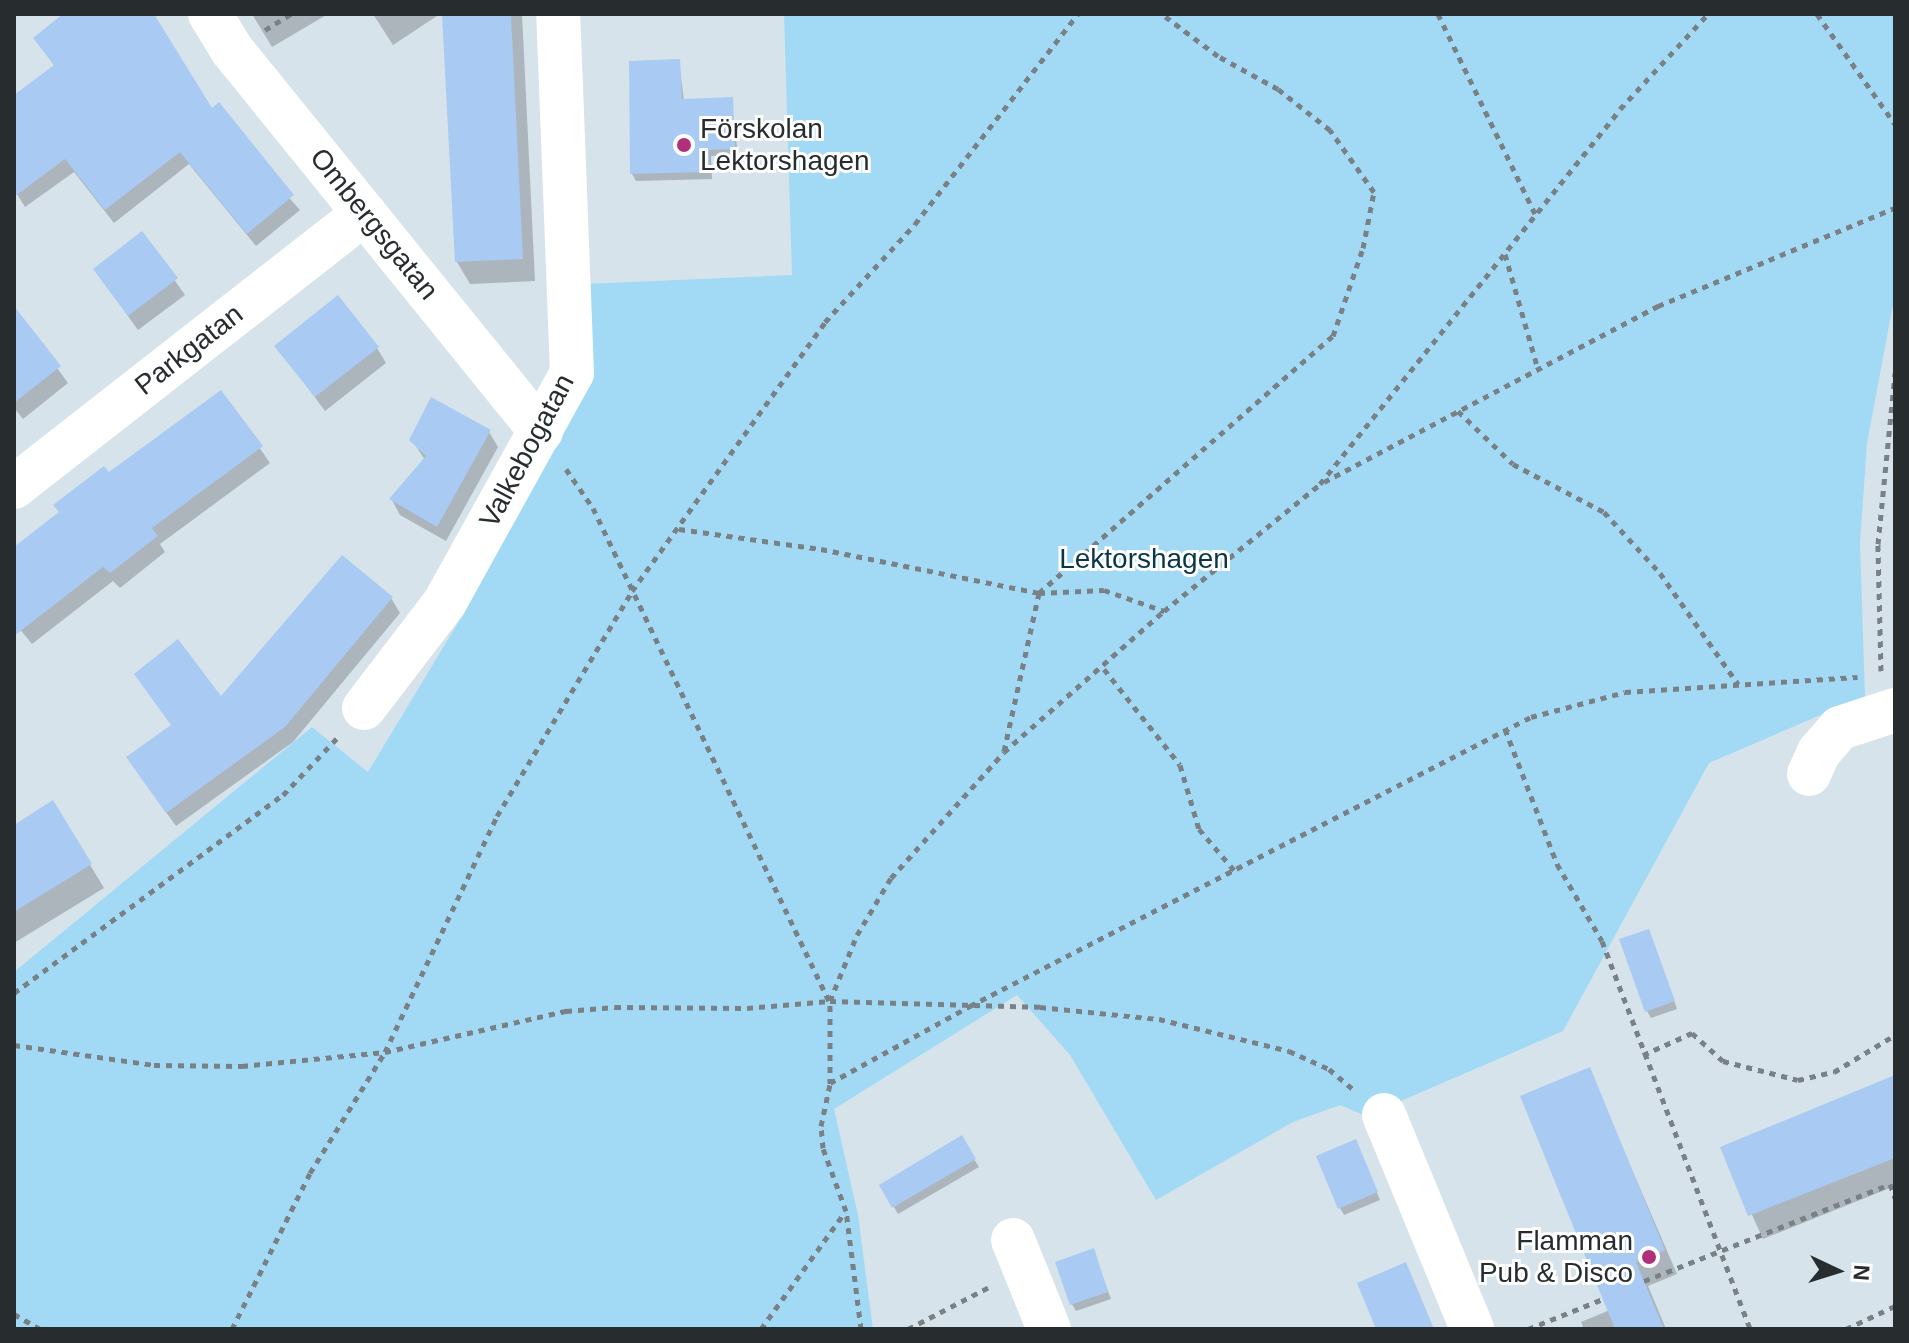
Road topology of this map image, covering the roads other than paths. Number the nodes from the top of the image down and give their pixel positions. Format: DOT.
graph roads {
  1 [pos="210,14"];
  2 [pos="558,14"];
  3 [pos="365,213"];
  4 [pos="541,432"];
  5 [pos="14,487"];
  6 [pos="1888,693"];
  7 [pos="364,708"];
  8 [pos="1809,774"];
  9 [pos="1384,1115"];
  10 [pos="1020,1254"];
  11 [pos="1049,1329"];
  12 [pos="1472,1329"];
  1 -- 3 [label="street, Ombergsgatan"];
  2 -- 4 [label="street, Valkebogatan"];
  3 -- 4 [label="street, Ombergsgatan"];
  3 -- 5 [label="street, Parkgatan"];
  4 -- 7 [label="street, Valkebogatan"];
  6 -- 8 [label="street"];
  9 -- 12 [label="street"];
  10 -- 11 [label="street"];
}
